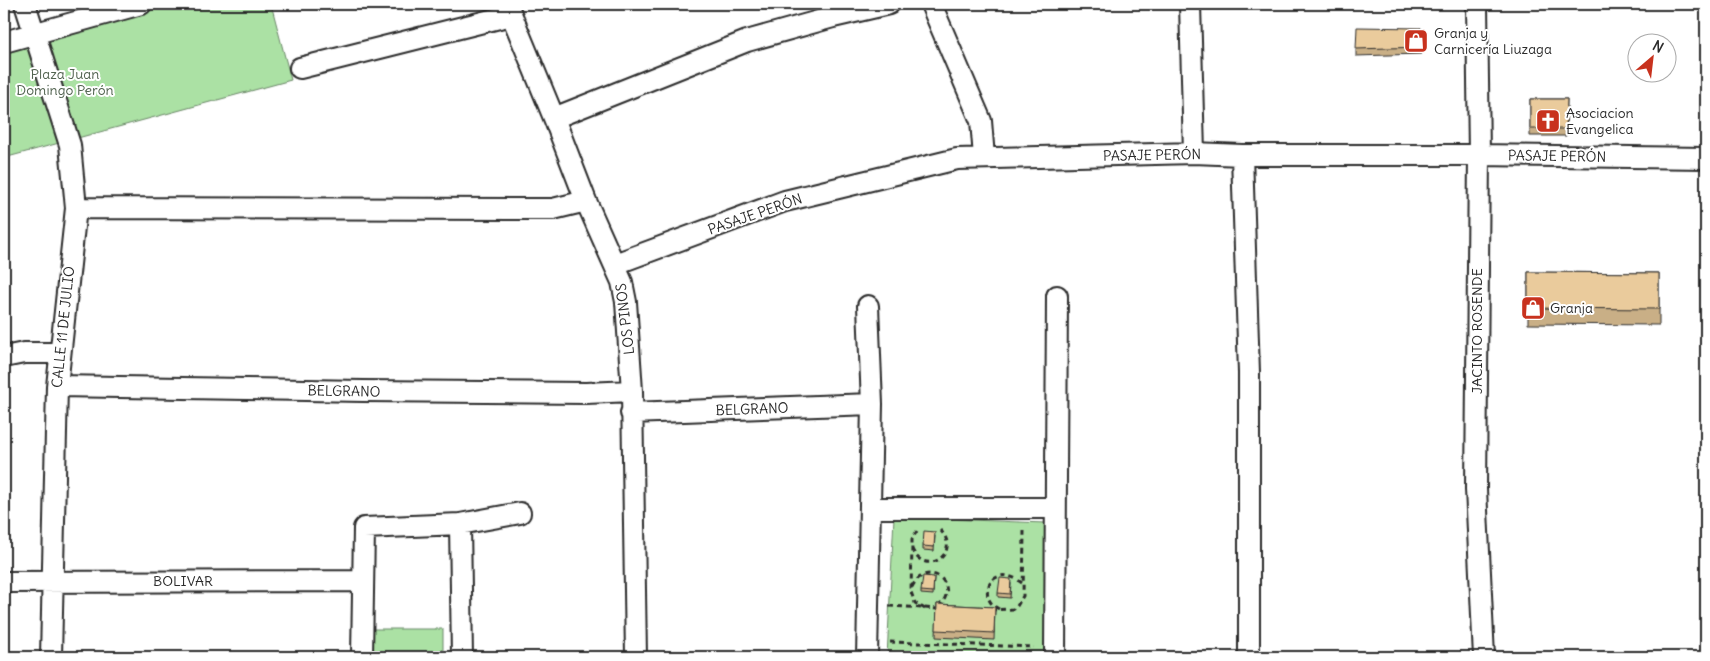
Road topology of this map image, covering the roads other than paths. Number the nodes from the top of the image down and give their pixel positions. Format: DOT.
graph roads {
  1 [pos="24,4"];
  2 [pos="141,4"];
  3 [pos="889,4"];
  4 [pos="931,4"];
  5 [pos="1190,4"];
  6 [pos="1477,4"];
  7 [pos="509,10"];
  8 [pos="34,32"];
  9 [pos="4,42"];
  10 [pos="300,68"];
  11 [pos="554,118"];
  12 [pos="1194,153"];
  13 [pos="1242,156"];
  14 [pos="1479,156"];
  15 [pos="984,157"];
  16 [pos="1706,158"];
  17 [pos="586,201"];
  18 [pos="76,208"];
  19 [pos="615,264"];
  20 [pos="1057,296"];
  21 [pos="868,306"];
  22 [pos="59,353"];
  23 [pos="4,357"];
  24 [pos="57,386"];
  25 [pos="632,391"];
  26 [pos="872,404"];
  27 [pos="631,413"];
  28 [pos="870,508"];
  29 [pos="1055,508"];
  30 [pos="520,513"];
  31 [pos="460,524"];
  32 [pos="362,580"];
  33 [pos="4,582"];
  34 [pos="52,582"];
  35 [pos="867,649"];
  36 [pos="1055,653"];
  37 [pos="51,657"];
  38 [pos="362,657"];
  39 [pos="462,657"];
  40 [pos="636,657"];
  41 [pos="1249,657"];
  42 [pos="1484,657"];
  1 -- 8 [label="street, CALLE 11 DE JULIO"];
  2 -- 8 [label="street"];
  3 -- 11 [label="street"];
  4 -- 15 [label="street"];
  5 -- 12 [label="street"];
  6 -- 14 [label="street, JACINTO ROSENDE"];
  7 -- 10 [label="street"];
  7 -- 11 [label="street, LOS PINOS"];
  8 -- 9 [label="street"];
  8 -- 18 [label="street, CALLE 11 DE JULIO"];
  11 -- 17 [label="street, LOS PINOS"];
  12 -- 13 [label="street, PASAJE PERÓN"];
  12 -- 15 [label="street, PASAJE PERÓN"];
  13 -- 14 [label="street, PASAJE PERÓN"];
  13 -- 41 [label="street"];
  14 -- 16 [label="street, PASAJE PERÓN"];
  14 -- 42 [label="street, JACINTO ROSENDE"];
  15 -- 19 [label="street, PASAJE PERÓN"];
  17 -- 18 [label="street"];
  17 -- 19 [label="street, LOS PINOS"];
  18 -- 22 [label="street, CALLE 11 DE JULIO"];
  19 -- 25 [label="street, LOS PINOS"];
  20 -- 29 [label="street"];
  21 -- 26 [label="street"];
  22 -- 23 [label="street"];
  22 -- 24 [label="street, CALLE 11 DE JULIO"];
  24 -- 25 [label="street, BELGRANO"];
  24 -- 34 [label="street, CALLE 11 DE JULIO"];
  25 -- 27 [label="street, LOS PINOS"];
  26 -- 27 [label="street, BELGRANO"];
  26 -- 28 [label="street"];
  27 -- 40 [label="street, LOS PINOS"];
  28 -- 29 [label="street"];
  28 -- 35 [label="street"];
  29 -- 36 [label="street"];
  30 -- 31 [label="street"];
  31 -- 32 [label="street"];
  31 -- 39 [label="street"];
  32 -- 34 [label="street, BOLIVAR"];
  32 -- 38 [label="street"];
  33 -- 34 [label="street, BOLIVAR"];
  34 -- 37 [label="street, CALLE 11 DE JULIO"];
}
